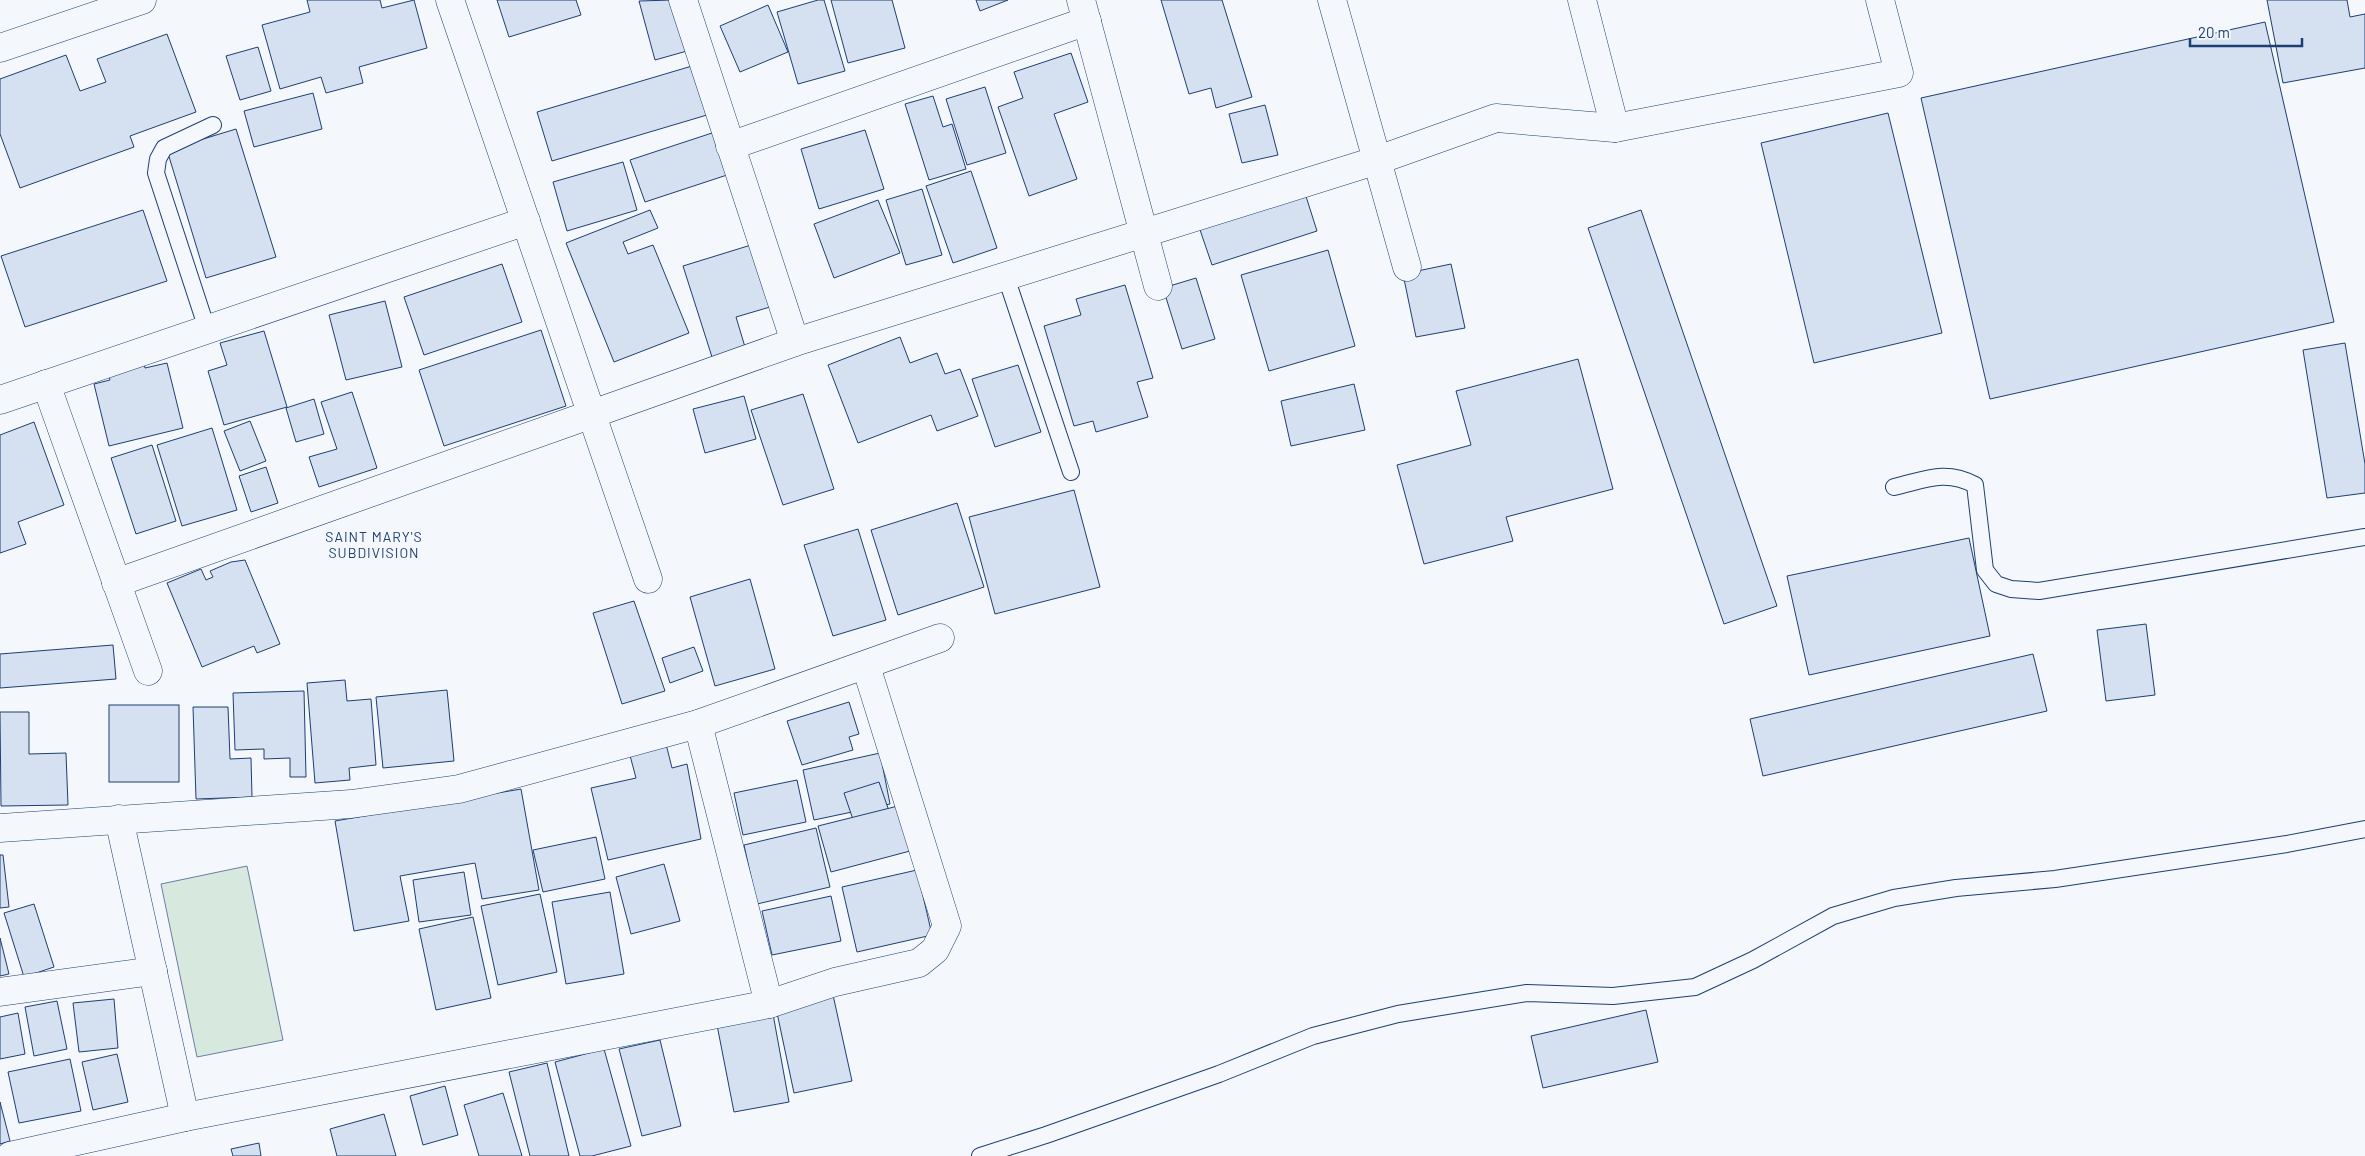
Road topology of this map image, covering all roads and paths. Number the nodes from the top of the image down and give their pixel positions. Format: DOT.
graph roads {
  1 [pos="142,0"];
  2 [pos="450,0"];
  3 [pos="683,0"];
  4 [pos="1332,0"];
  5 [pos="1582,0"];
  6 [pos="1880,0"];
  7 [pos="1084,11"];
  8 [pos="0,48"];
  9 [pos="213,124"];
  10 [pos="1615,128"];
  11 [pos="730,146"];
  12 [pos="1378,160"];
  13 [pos="526,222"];
  14 [pos="1144,233"];
  15 [pos="1407,267"];
  16 [pos="1006,277"];
  17 [pos="1158,286"];
  18 [pos="207,329"];
  19 [pos="795,342"];
  20 [pos="46,384"];
  21 [pos="0,400"];
  22 [pos="591,416"];
  23 [pos="1070,472"];
  24 [pos="1894,487"];
  25 [pos="2365,537"];
  26 [pos="648,579"];
  27 [pos="116,583"];
  28 [pos="940,638"];
  29 [pos="866,666"];
  30 [pos="148,671"];
  31 [pos="698,724"];
  32 [pos="119,819"];
  33 [pos="0,828"];
  34 [pos="2365,829"];
  35 [pos="153,971"];
  36 [pos="0,992"];
  37 [pos="769,1004"];
  38 [pos="185,1117"];
  39 [pos="10,1156"];
  40 [pos="980,1156"];
  1 -- 8 [label="street"];
  2 -- 13 [label="street"];
  3 -- 11 [label="street"];
  4 -- 12 [label="street"];
  5 -- 10 [label="street"];
  6 -- 10 [label="street"];
  7 -- 11 [label="street"];
  7 -- 14 [label="street"];
  9 -- 18 [label="lane"];
  10 -- 12 [label="street"];
  11 -- 19 [label="street"];
  12 -- 14 [label="street"];
  12 -- 15 [label="street"];
  13 -- 18 [label="street"];
  13 -- 22 [label="street"];
  14 -- 16 [label="street"];
  14 -- 17 [label="street"];
  16 -- 19 [label="street"];
  16 -- 23 [label="lane"];
  18 -- 20 [label="street"];
  19 -- 22 [label="street"];
  20 -- 21 [label="street"];
  20 -- 27 [label="street"];
  22 -- 26 [label="street"];
  22 -- 27 [label="street"];
  24 -- 25 [label="lane"];
  27 -- 30 [label="street"];
  28 -- 29 [label="street"];
  29 -- 31 [label="street"];
  29 -- 37 [label="street"];
  31 -- 32 [label="street"];
  31 -- 37 [label="street"];
  32 -- 33 [label="street"];
  32 -- 35 [label="street"];
  34 -- 40 [label="lane"];
  35 -- 36 [label="street"];
  35 -- 38 [label="street"];
  37 -- 38 [label="street"];
  38 -- 39 [label="street"];
}
